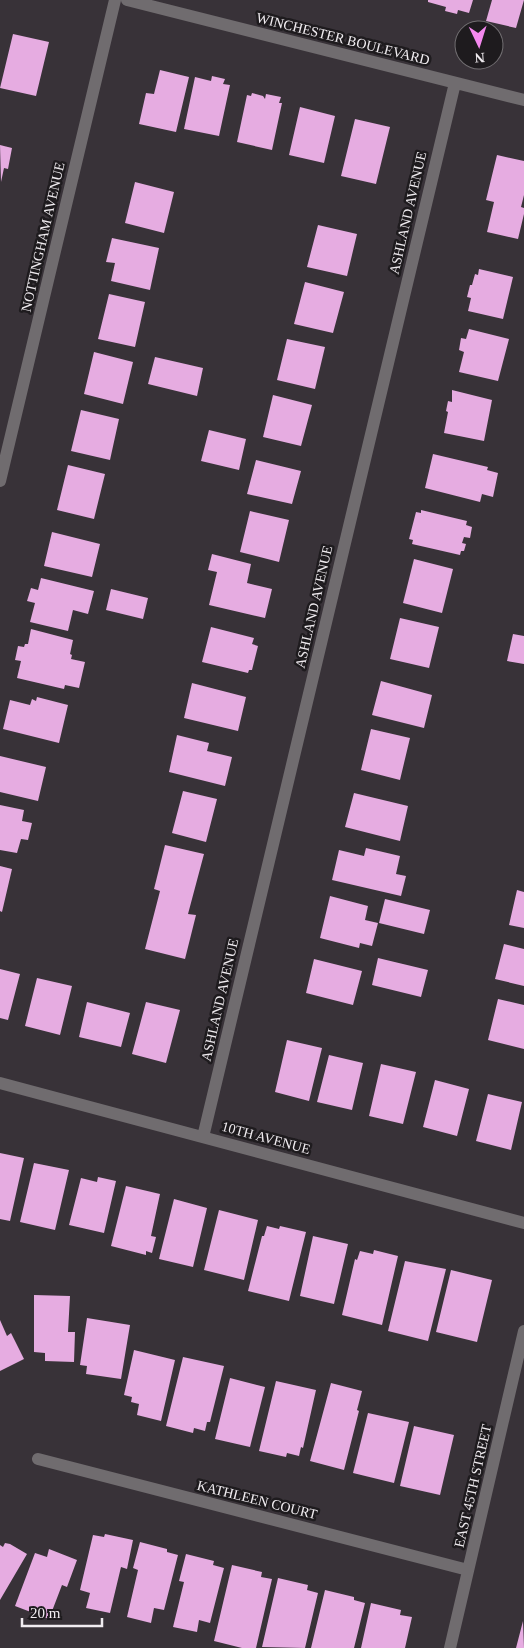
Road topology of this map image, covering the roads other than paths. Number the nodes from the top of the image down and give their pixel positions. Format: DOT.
graph roads {
  1 [pos="115,0"];
  2 [pos="126,0"];
  3 [pos="455,83"];
  4 [pos="524,100"];
  5 [pos="0,481"];
  6 [pos="0,1083"];
  7 [pos="203,1137"];
  8 [pos="524,1223"];
  9 [pos="524,1331"];
  10 [pos="38,1459"];
  11 [pos="468,1570"];
  12 [pos="450,1648"];
  1 -- 5 [label="street, NOTTINGHAM AVENUE"];
  2 -- 3 [label="street, WINCHESTER BOULEVARD"];
  3 -- 4 [label="street, WINCHESTER BOULEVARD"];
  3 -- 7 [label="street, ASHLAND AVENUE"];
  6 -- 7 [label="street, 10TH AVENUE"];
  7 -- 8 [label="street, 10TH AVENUE"];
  9 -- 11 [label="street, EAST 45TH STREET"];
  10 -- 11 [label="street, KATHLEEN COURT"];
  11 -- 12 [label="street, EAST 45TH STREET"];
}
